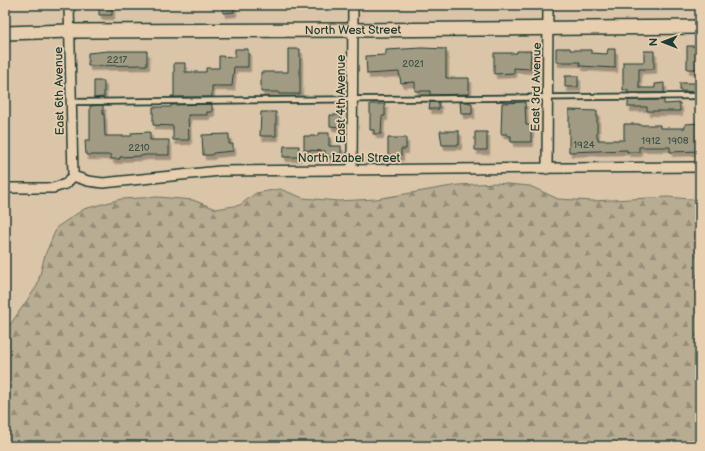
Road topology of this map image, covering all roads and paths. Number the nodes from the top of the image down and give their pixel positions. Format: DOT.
graph roads {
  1 [pos="69,5"];
  2 [pos="353,5"];
  3 [pos="548,5"];
  4 [pos="700,27"];
  5 [pos="548,28"];
  6 [pos="353,30"];
  7 [pos="70,31"];
  8 [pos="5,33"];
  9 [pos="700,96"];
  10 [pos="548,98"];
  11 [pos="353,99"];
  12 [pos="72,102"];
  13 [pos="700,168"];
  14 [pos="352,169"];
  15 [pos="547,169"];
  16 [pos="73,176"];
  17 [pos="5,188"];
  1 -- 7 [label="street, East 6th Avenue"];
  2 -- 6 [label="street, East 4th Avenue"];
  3 -- 5 [label="street, East 3rd Avenue"];
  4 -- 5 [label="street, North West Street"];
  5 -- 6 [label="street, North West Street"];
  5 -- 10 [label="street, East 3rd Avenue"];
  6 -- 7 [label="street, North West Street"];
  6 -- 11 [label="street, East 4th Avenue"];
  7 -- 8 [label="street, North West Street"];
  7 -- 12 [label="street, East 6th Avenue"];
  9 -- 10 [label="lane"];
  10 -- 11 [label="lane"];
  10 -- 15 [label="street, East 3rd Avenue"];
  11 -- 12 [label="lane"];
  11 -- 14 [label="street, East 4th Avenue"];
  12 -- 16 [label="street, East 6th Avenue"];
  13 -- 15 [label="street, North Izabel Street"];
  14 -- 15 [label="street, North Izabel Street"];
  14 -- 16 [label="street, North Izabel Street"];
  16 -- 17 [label="street"];
}
